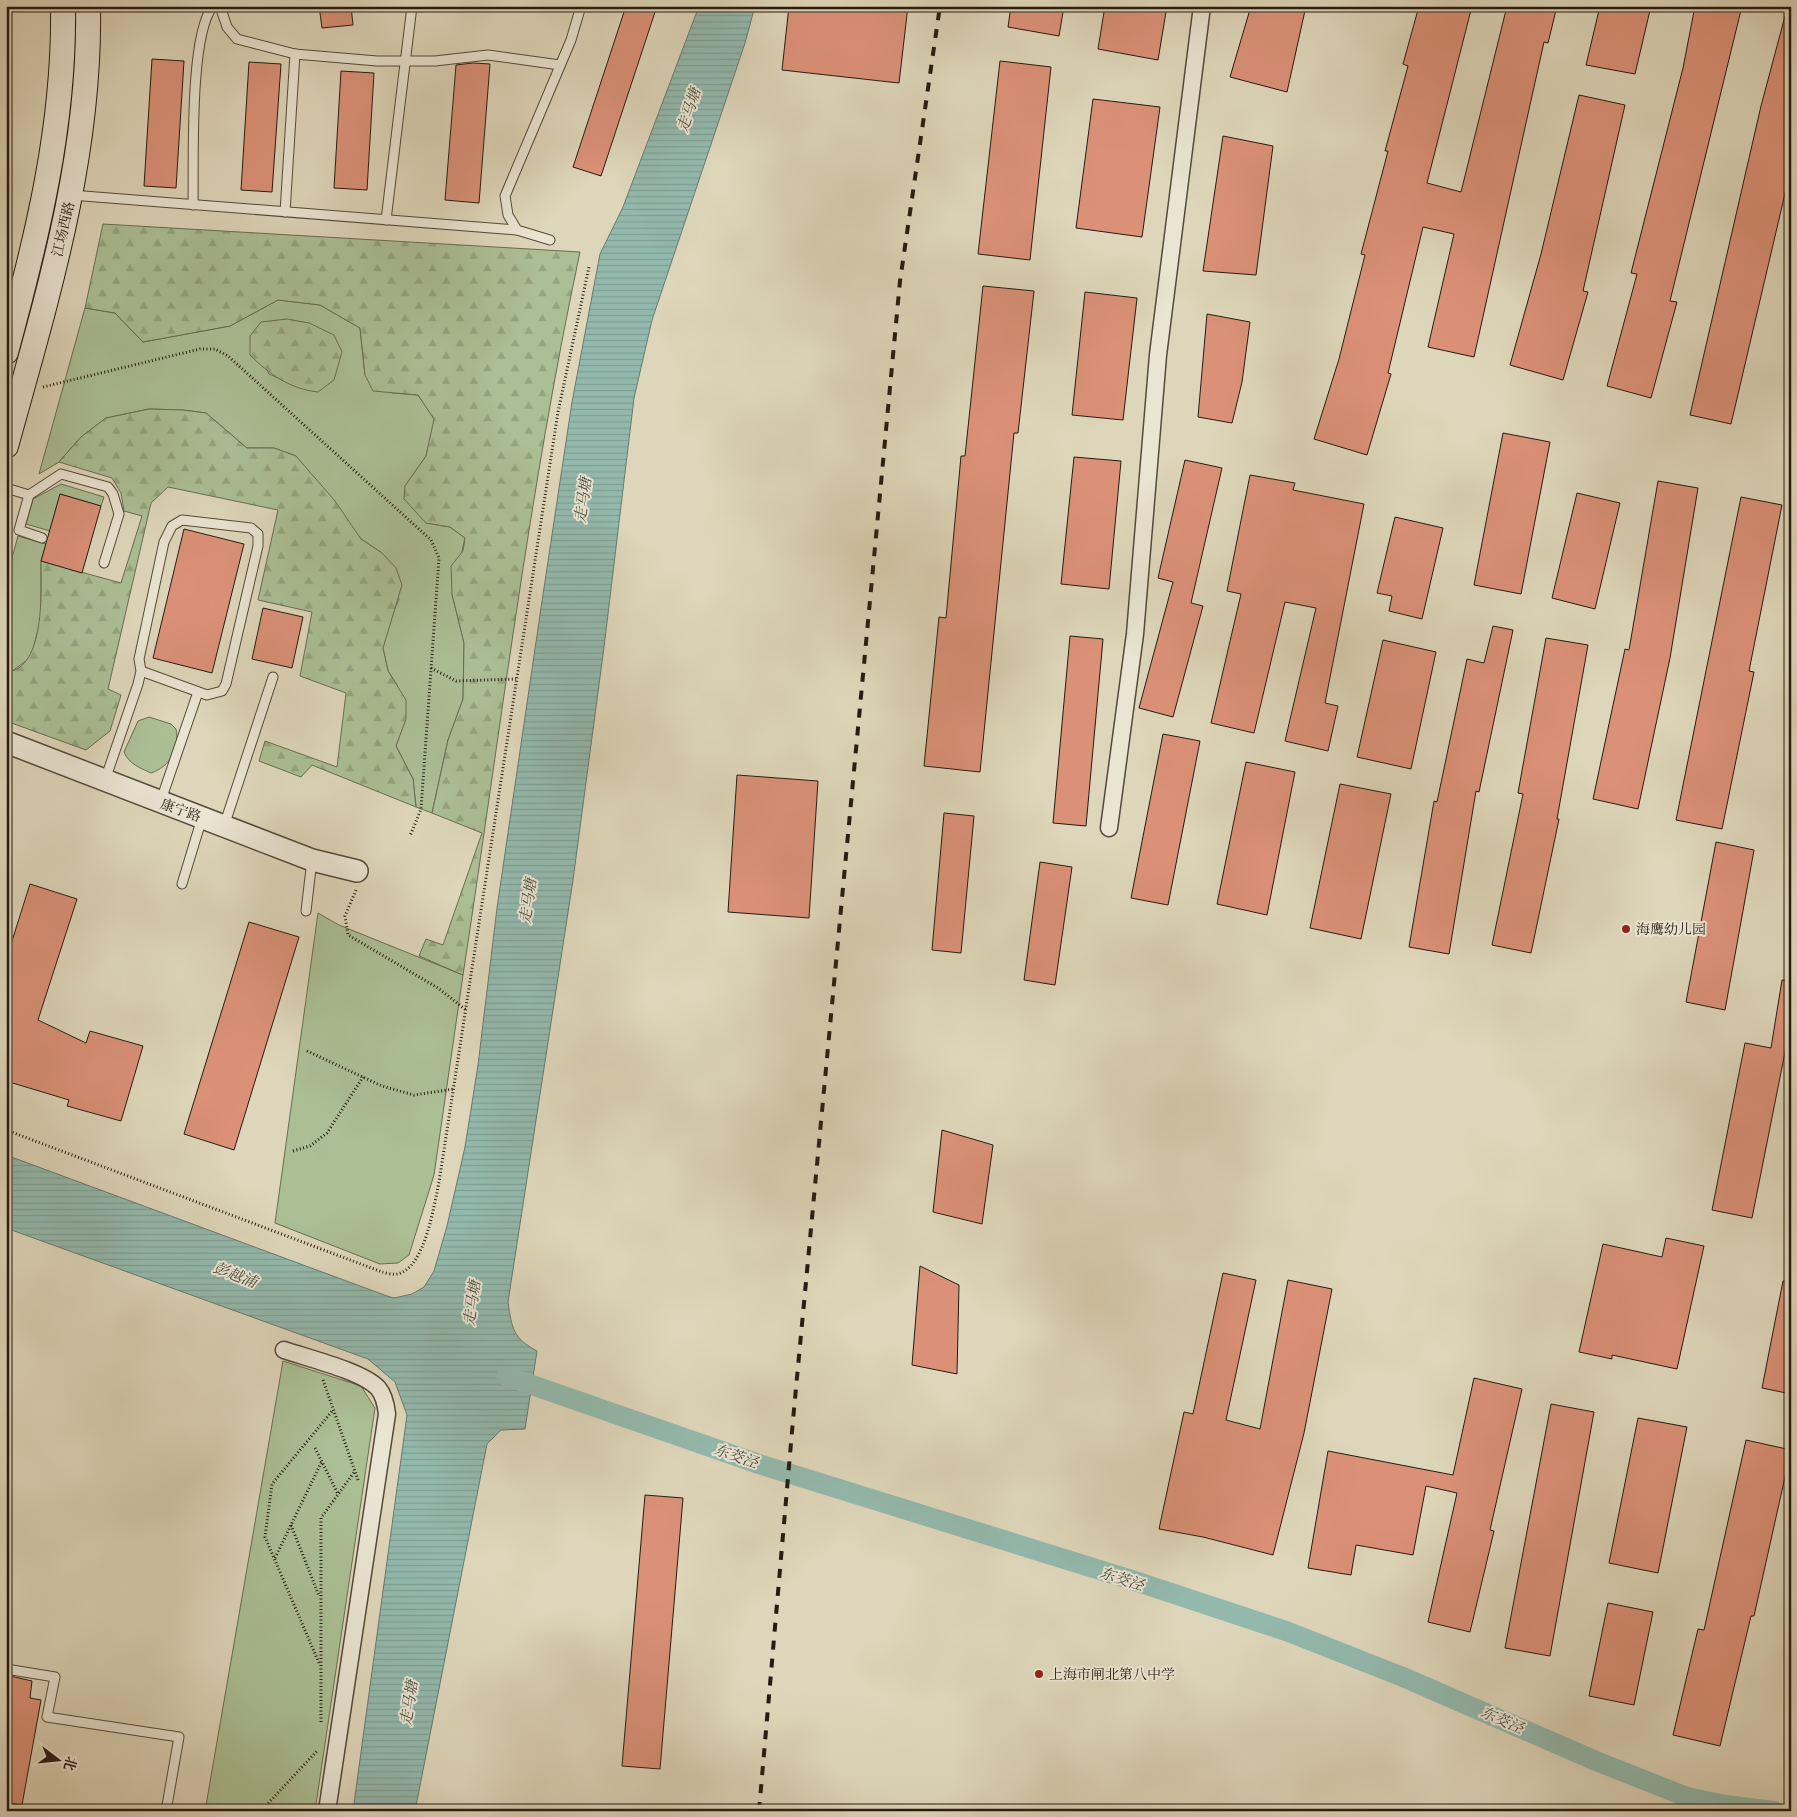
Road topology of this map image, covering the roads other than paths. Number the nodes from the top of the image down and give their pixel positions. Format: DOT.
graph roads {
  1 [pos="63,6"];
  2 [pos="88,6"];
  3 [pos="213,6"];
  4 [pos="220,6"];
  5 [pos="412,6"];
  6 [pos="582,6"];
  7 [pos="1202,6"];
  8 [pos="295,54"];
  9 [pos="406,61"];
  10 [pos="560,65"];
  11 [pos="70,195"];
  12 [pos="193,205"];
  13 [pos="285,212"];
  14 [pos="386,220"];
  15 [pos="517,230"];
  16 [pos="550,240"];
  17 [pos="6,352"];
  18 [pos="6,446"];
  19 [pos="6,488"];
  20 [pos="29,495"];
  21 [pos="42,538"];
  22 [pos="104,563"];
  23 [pos="141,671"];
  24 [pos="273,677"];
  25 [pos="198,692"];
  26 [pos="6,742"];
  27 [pos="105,780"];
  28 [pos="160,803"];
  29 [pos="202,818"];
  30 [pos="224,826"];
  31 [pos="1109,828"];
  32 [pos="312,860"];
  33 [pos="357,871"];
  34 [pos="182,884"];
  35 [pos="306,911"];
  36 [pos="284,1350"];
  37 [pos="6,1669"];
  38 [pos="166,1811"];
  39 [pos="327,1811"];
  1 -- 17 [label="main road, 江场西路"];
  2 -- 11 [label="main road, 江场西路"];
  3 -- 12 [label="lane"];
  4 -- 8 [label="lane"];
  5 -- 9 [label="lane"];
  6 -- 10 [label="lane"];
  7 -- 31 [label="street"];
  8 -- 9 [label="lane"];
  8 -- 13 [label="lane"];
  9 -- 10 [label="lane"];
  9 -- 14 [label="lane"];
  10 -- 15 [label="lane"];
  11 -- 12 [label="lane"];
  11 -- 18 [label="main road, 江场西路"];
  12 -- 13 [label="lane"];
  13 -- 14 [label="lane"];
  14 -- 15 [label="lane"];
  15 -- 16 [label="lane"];
  19 -- 20 [label="lane"];
  20 -- 21 [label="lane"];
  20 -- 22 [label="lane"];
  23 -- 25 [label="lane"];
  23 -- 25 [label="lane"];
  23 -- 27 [label="lane"];
  24 -- 30 [label="lane"];
  25 -- 28 [label="lane"];
  26 -- 27 [label="street, 康宁路"];
  27 -- 28 [label="street, 康宁路"];
  28 -- 29 [label="street, 康宁路"];
  29 -- 30 [label="street, 康宁路"];
  29 -- 34 [label="lane"];
  30 -- 32 [label="street, 康宁路"];
  32 -- 33 [label="street, 康宁路"];
  32 -- 35 [label="lane"];
  36 -- 39 [label="street"];
  37 -- 38 [label="lane"];
}
